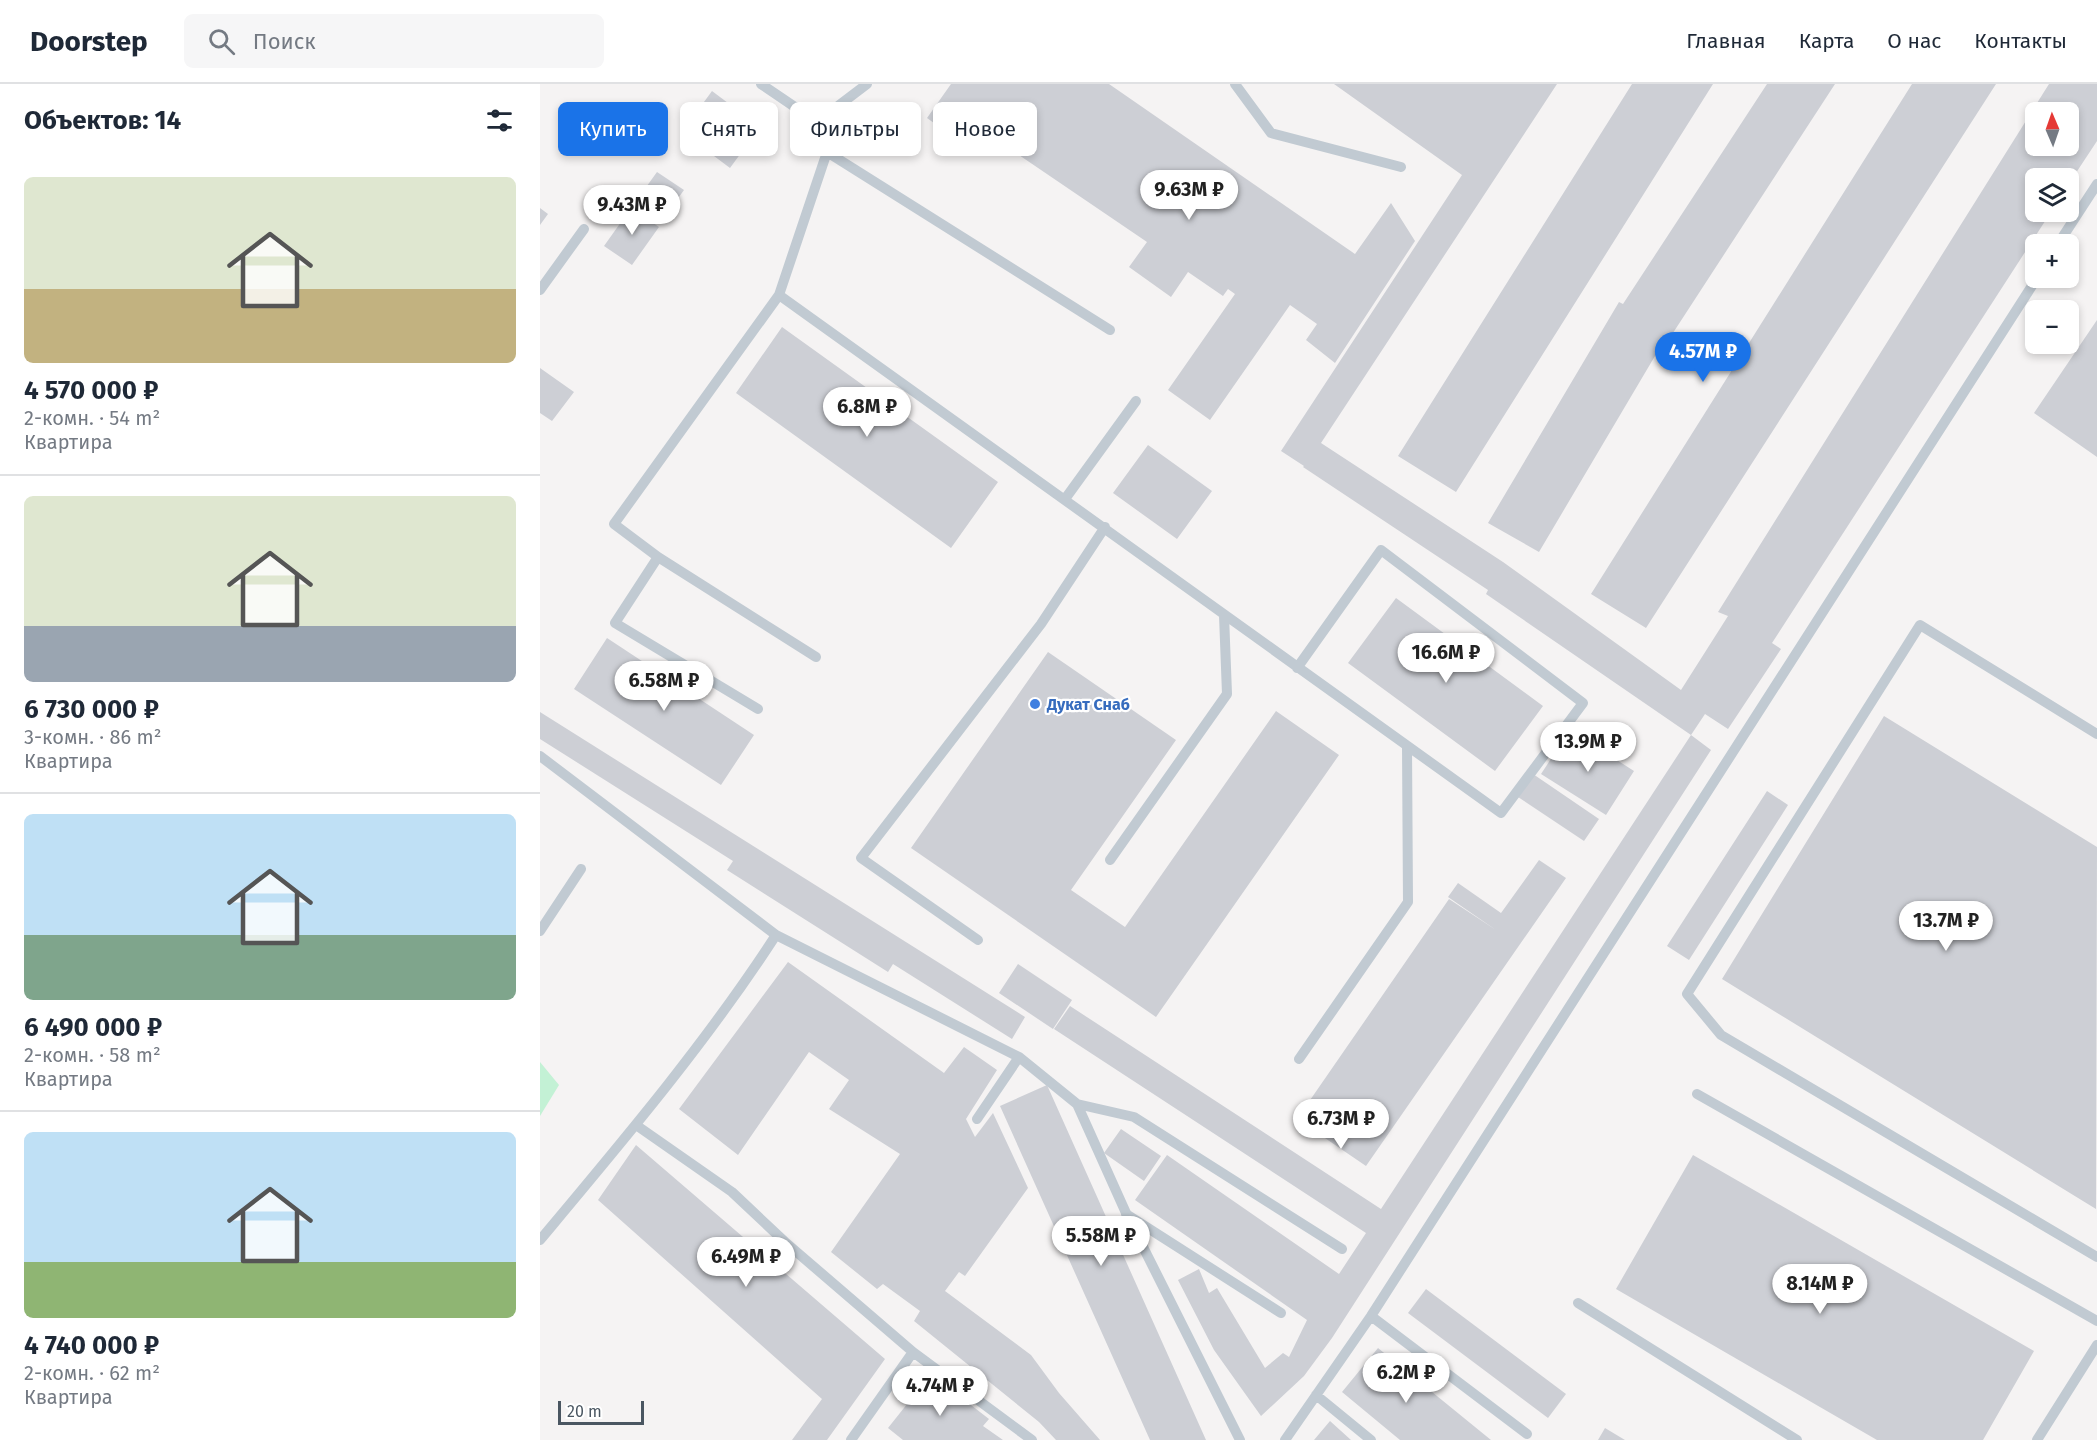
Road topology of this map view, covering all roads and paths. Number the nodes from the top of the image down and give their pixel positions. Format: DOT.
graph roads {
  1 [pos="761,84"];
  2 [pos="867,84"];
  3 [pos="1235,84"];
  4 [pos="843,102"];
  5 [pos="790,104"];
  6 [pos="826,156"];
  7 [pos="833,156"];
  8 [pos="1401,167"];
  9 [pos="2097,184"];
  10 [pos="584,229"];
  11 [pos="2064,234"];
  12 [pos="2031,288"];
  13 [pos="540,290"];
  14 [pos="779,295"];
  15 [pos="1110,330"];
  16 [pos="1136,401"];
  17 [pos="1065,499"];
  18 [pos="1105,527"];
  19 [pos="658,557"];
  20 [pos="1224,615"];
  21 [pos="816,657"];
  22 [pos="1297,668"];
  23 [pos="758,709"];
  24 [pos="2097,734"];
  25 [pos="1407,746"];
  26 [pos="540,756"];
  27 [pos="1110,860"];
  28 [pos="581,869"];
  29 [pos="540,931"];
  30 [pos="776,935"];
  31 [pos="978,940"];
  32 [pos="1018,1058"];
  33 [pos="1299,1059"];
  34 [pos="1696,1094"];
  35 [pos="1077,1104"];
  36 [pos="978,1119"];
  37 [pos="636,1125"];
  38 [pos="1126,1213"];
  39 [pos="540,1240"];
  40 [pos="1342,1249"];
  41 [pos="2097,1257"];
  42 [pos="1578,1303"];
  43 [pos="1281,1313"];
  44 [pos="1371,1316"];
  45 [pos="2097,1321"];
  46 [pos="2097,1345"];
  47 [pos="913,1352"];
  48 [pos="1316,1395"];
  49 [pos="1527,1434"];
  50 [pos="851,1440"];
  51 [pos="1032,1440"];
  52 [pos="1240,1440"];
  53 [pos="1285,1440"];
  54 [pos="1371,1440"];
  55 [pos="1797,1440"];
  56 [pos="2037,1440"];
  1 -- 5 [label="lane"];
  2 -- 4 [label="lane"];
  3 -- 8 [label="lane"];
  6 -- 14 [label="lane"];
  7 -- 15 [label="lane"];
  9 -- 11 [label="lane"];
  10 -- 13 [label="lane"];
  12 -- 44 [label="lane"];
  14 -- 17 [label="lane"];
  14 -- 19 [label="lane"];
  16 -- 17 [label="lane"];
  17 -- 18 [label="lane"];
  18 -- 20 [label="lane"];
  18 -- 31 [label="lane"];
  19 -- 21 [label="lane"];
  19 -- 23 [label="lane"];
  20 -- 22 [label="lane"];
  20 -- 27 [label="lane"];
  22 -- 25 [label="lane"];
  22 -- 25 [label="lane"];
  24 -- 41 [label="lane"];
  25 -- 33 [label="lane"];
  26 -- 30 [label="lane"];
  28 -- 29 [label="lane"];
  30 -- 32 [label="lane"];
  30 -- 37 [label="lane"];
  32 -- 35 [label="lane"];
  32 -- 36 [label="lane"];
  34 -- 45 [label="lane"];
  35 -- 38 [label="lane"];
  35 -- 40 [label="lane"];
  37 -- 39 [label="lane"];
  37 -- 47 [label="lane"];
  38 -- 43 [label="lane"];
  38 -- 52 [label="lane"];
  42 -- 55 [label="lane"];
  44 -- 48 [label="lane"];
  44 -- 49 [label="lane"];
  46 -- 56 [label="lane"];
  47 -- 50 [label="lane"];
  47 -- 51 [label="lane"];
  48 -- 53 [label="lane"];
  48 -- 54 [label="lane"];
}
